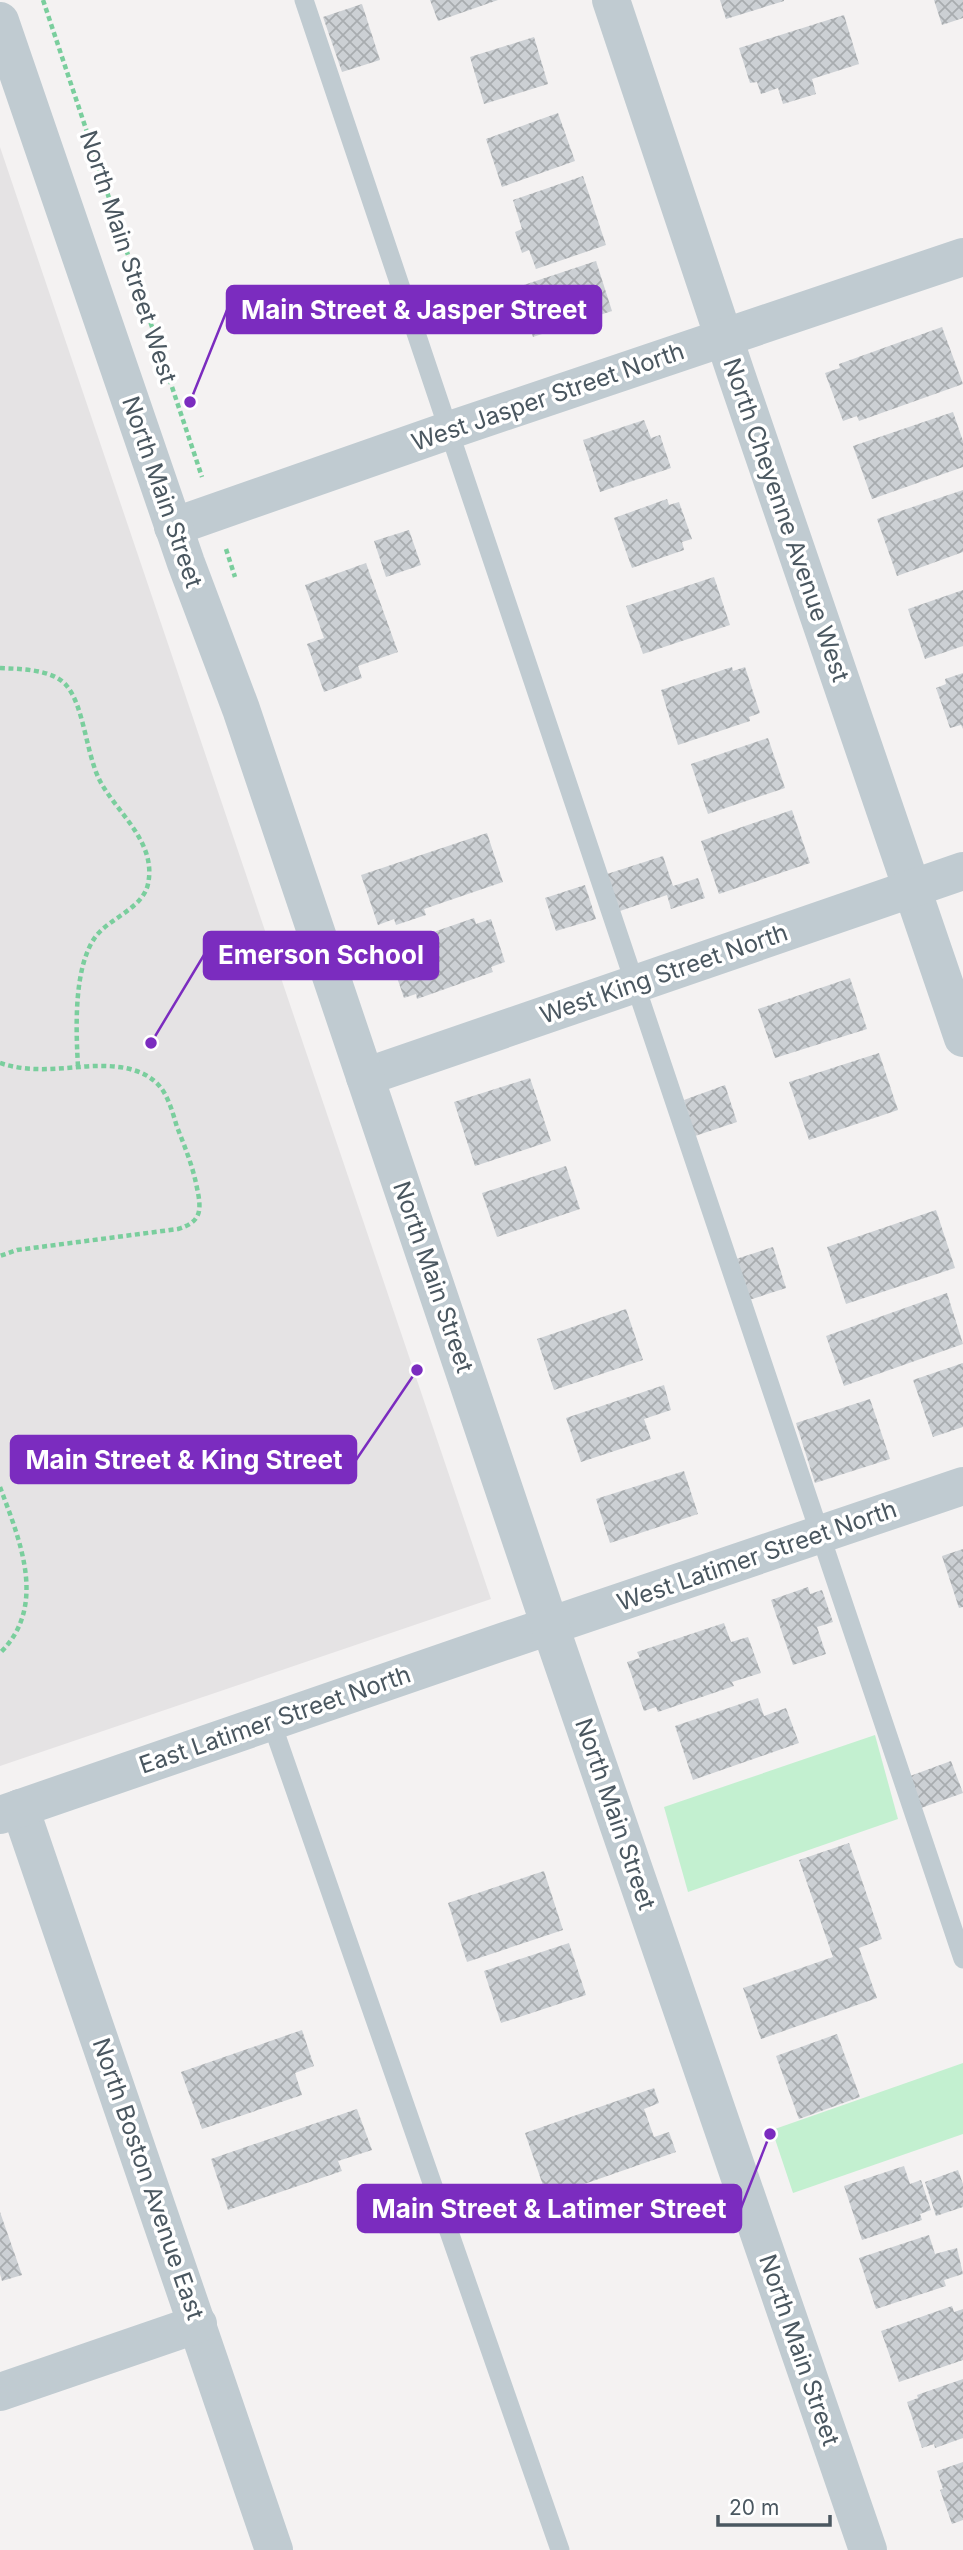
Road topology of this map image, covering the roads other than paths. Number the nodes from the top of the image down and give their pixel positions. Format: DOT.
graph roads {
  1 [pos="304,0"];
  2 [pos="611,0"];
  3 [pos="0,20"];
  4 [pos="963,257"];
  5 [pos="724,338"];
  6 [pos="450,430"];
  7 [pos="173,527"];
  8 [pos="963,871"];
  9 [pos="912,888"];
  10 [pos="635,984"];
  11 [pos="963,1038"];
  12 [pos="365,1077"];
  13 [pos="963,1486"];
  14 [pos="818,1536"];
  15 [pos="550,1626"];
  16 [pos="271,1721"];
  17 [pos="10,1812"];
  18 [pos="963,1959"];
  19 [pos="198,2324"];
  20 [pos="0,2392"];
  21 [pos="274,2550"];
  22 [pos="560,2550"];
  23 [pos="868,2550"];
  1 -- 6 [label="lane"];
  2 -- 5 [label="street, North Cheyenne Avenue West"];
  3 -- 7 [label="street, North Main Street"];
  4 -- 5 [label="street, West Jasper Street North"];
  5 -- 6 [label="street, West Jasper Street North"];
  5 -- 9 [label="street, North Cheyenne Avenue West"];
  6 -- 7 [label="street, West Jasper Street North"];
  6 -- 10 [label="lane"];
  7 -- 12 [label="street, North Main Street"];
  8 -- 9 [label="street, West King Street North"];
  9 -- 10 [label="street, West King Street North"];
  9 -- 11 [label="street, North Cheyenne Avenue West"];
  10 -- 12 [label="street, West King Street North"];
  10 -- 14 [label="lane"];
  12 -- 15 [label="street, North Main Street"];
  13 -- 14 [label="street, West Latimer Street North"];
  14 -- 15 [label="street, West Latimer Street North"];
  14 -- 18 [label="lane"];
  15 -- 16 [label="street, East Latimer Street North"];
  15 -- 23 [label="street, North Main Street"];
  16 -- 17 [label="street, East Latimer Street North"];
  16 -- 22 [label="lane"];
  17 -- 19 [label="street, North Boston Avenue East"];
  19 -- 20 [label="street"];
  19 -- 21 [label="street, North Boston Avenue East"];
}
